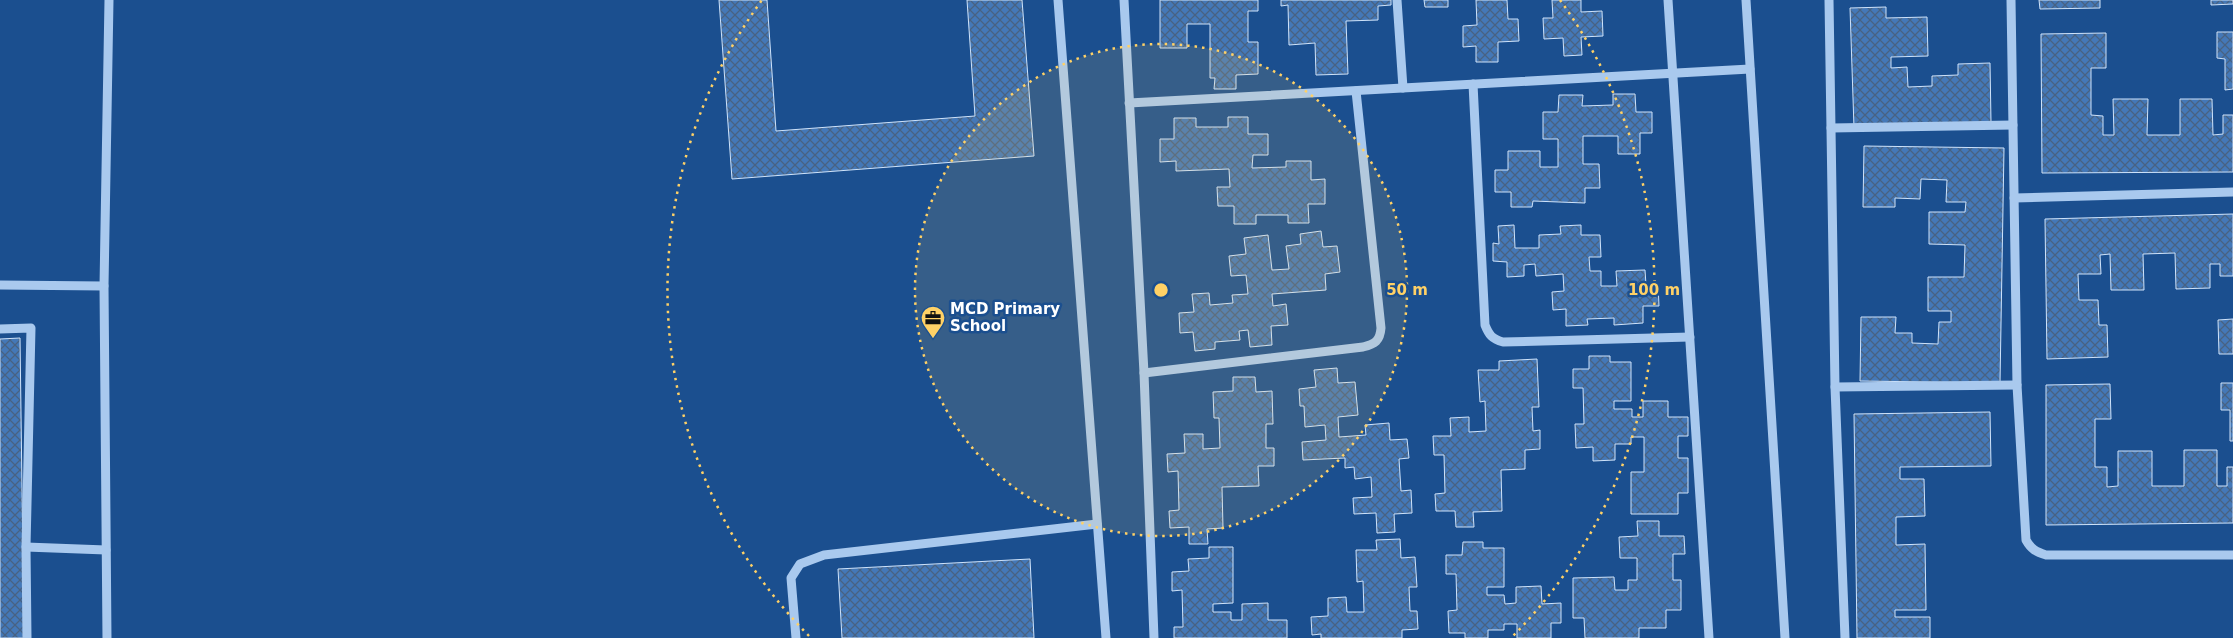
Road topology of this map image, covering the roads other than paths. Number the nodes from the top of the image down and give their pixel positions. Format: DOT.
graph roads {
  1 [pos="109,0"];
  2 [pos="1058,0"];
  3 [pos="1124,0"];
  4 [pos="1397,0"];
  5 [pos="1668,0"];
  6 [pos="1746,0"];
  7 [pos="1829,0"];
  8 [pos="2011,0"];
  9 [pos="1750,69"];
  10 [pos="1673,73"];
  11 [pos="1473,84"];
  12 [pos="1403,88"];
  13 [pos="1356,91"];
  14 [pos="1129,103"];
  15 [pos="2013,125"];
  16 [pos="1831,128"];
  17 [pos="2233,192"];
  18 [pos="2014,198"];
  19 [pos="0,285"];
  20 [pos="104,286"];
  21 [pos="0,329"];
  22 [pos="1690,337"];
  23 [pos="1144,373"];
  24 [pos="2017,385"];
  25 [pos="1835,387"];
  26 [pos="1097,524"];
  27 [pos="26,547"];
  28 [pos="106,550"];
  29 [pos="2233,555"];
  30 [pos="27,638"];
  31 [pos="107,638"];
  32 [pos="796,638"];
  33 [pos="1106,638"];
  34 [pos="1154,638"];
  35 [pos="1709,638"];
  36 [pos="1784,638"];
  37 [pos="1845,638"];
  1 -- 20 [label="street"];
  2 -- 26 [label="street"];
  3 -- 14 [label="street"];
  4 -- 12 [label="street"];
  5 -- 10 [label="street"];
  6 -- 9 [label="street"];
  7 -- 16 [label="street"];
  8 -- 15 [label="street"];
  9 -- 10 [label="street"];
  9 -- 36 [label="street"];
  10 -- 11 [label="street"];
  10 -- 22 [label="street"];
  11 -- 12 [label="street"];
  11 -- 22 [label="street"];
  12 -- 13 [label="street"];
  13 -- 14 [label="street"];
  13 -- 23 [label="street"];
  14 -- 23 [label="street"];
  15 -- 16 [label="street"];
  15 -- 18 [label="street"];
  16 -- 25 [label="street"];
  17 -- 18 [label="street"];
  18 -- 24 [label="street"];
  19 -- 20 [label="street"];
  20 -- 28 [label="street"];
  21 -- 27 [label="street"];
  22 -- 35 [label="street"];
  23 -- 34 [label="street"];
  24 -- 25 [label="street"];
  24 -- 29 [label="street"];
  25 -- 37 [label="street"];
  26 -- 32 [label="street"];
  26 -- 33 [label="street"];
  27 -- 28 [label="street"];
  27 -- 30 [label="street"];
  28 -- 31 [label="street"];
}
